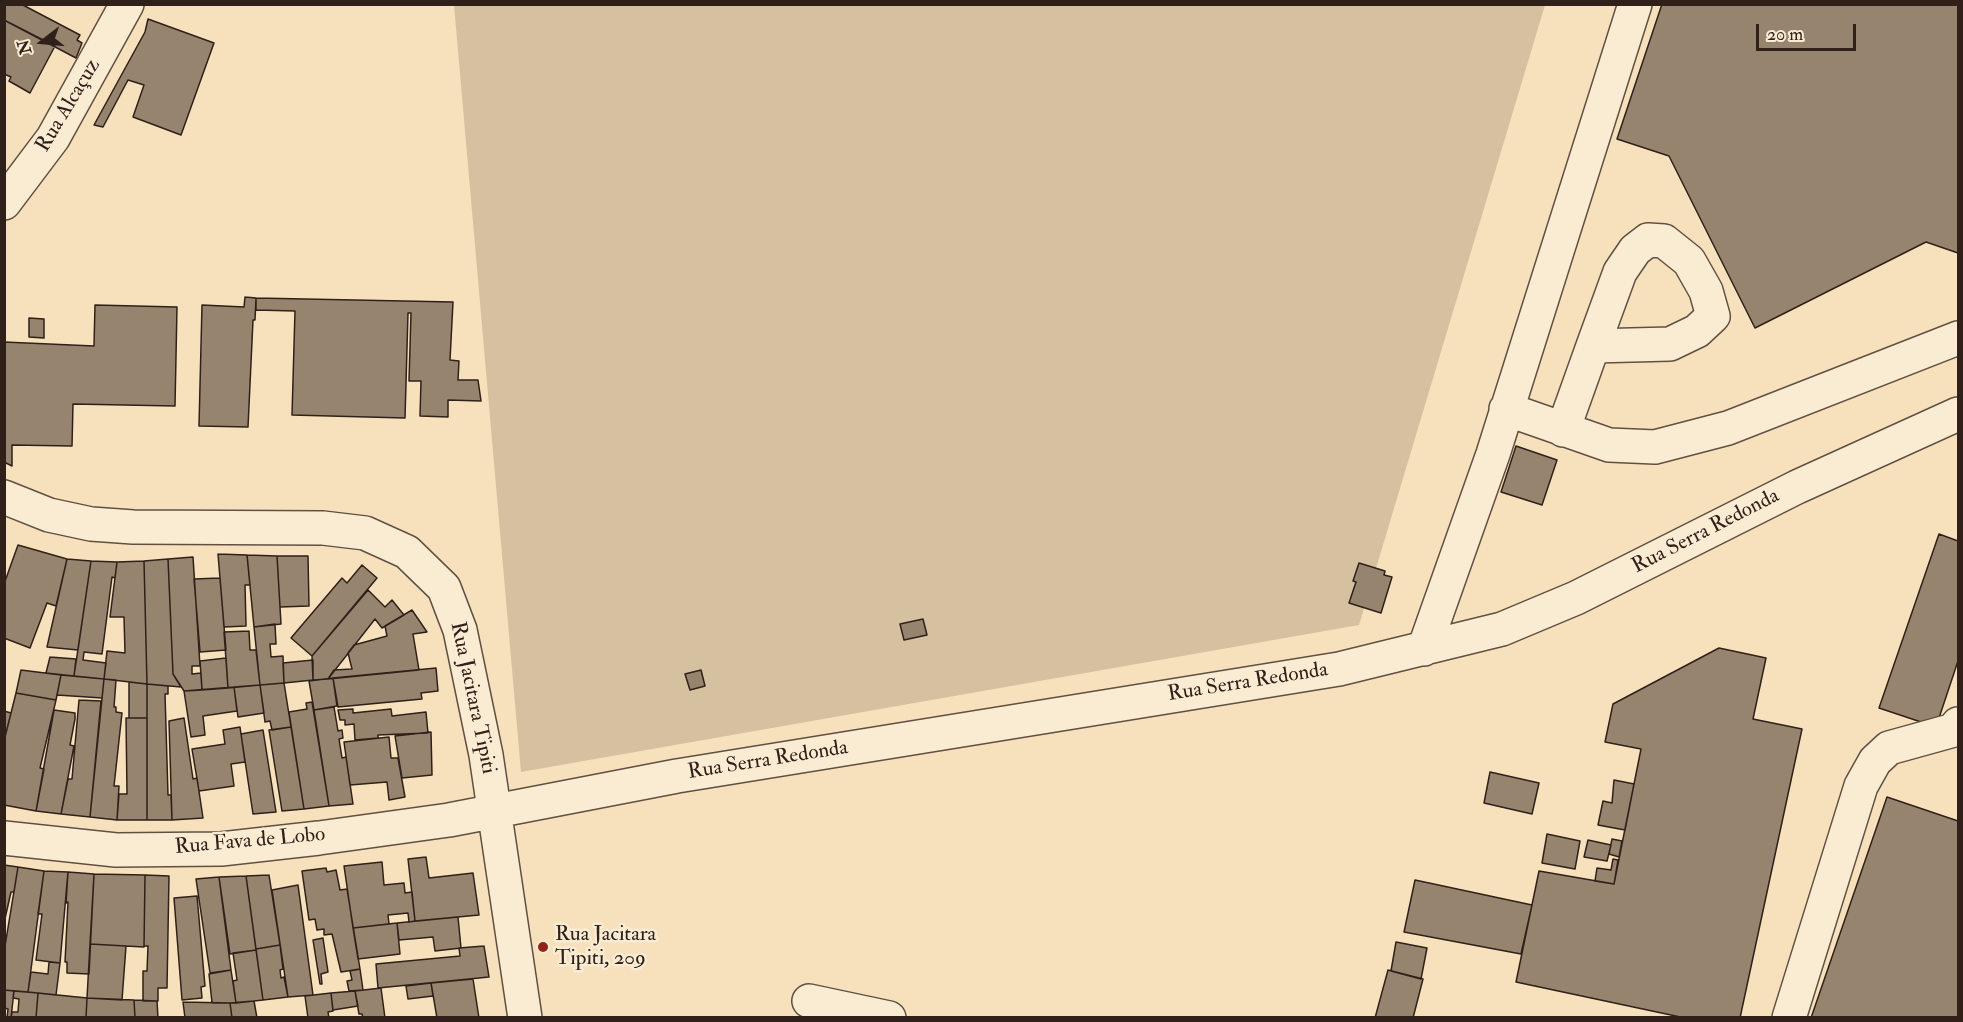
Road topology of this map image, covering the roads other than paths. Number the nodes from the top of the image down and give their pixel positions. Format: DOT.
graph roads {
  1 [pos="127,4"];
  2 [pos="1635,4"];
  3 [pos="4,203"];
  4 [pos="1959,338"];
  5 [pos="1593,346"];
  6 [pos="1506,409"];
  7 [pos="1959,414"];
  8 [pos="1563,430"];
  9 [pos="4,497"];
  10 [pos="1424,649"];
  11 [pos="1959,724"];
  12 [pos="494,811"];
  13 [pos="4,838"];
  14 [pos="809,1001"];
  15 [pos="525,1017"];
  16 [pos="889,1017"];
  17 [pos="1789,1017"];
  1 -- 3 [label="street, Rua Alcaçuz"];
  2 -- 6 [label="street"];
  4 -- 8 [label="street"];
  5 -- 8 [label="street"];
  6 -- 8 [label="street"];
  6 -- 10 [label="street"];
  7 -- 10 [label="street, Rua Serra Redonda"];
  9 -- 12 [label="street, Rua Jacitara Tipiti"];
  10 -- 12 [label="street, Rua Serra Redonda"];
  11 -- 17 [label="street"];
  12 -- 13 [label="street, Rua Fava de Lobo"];
  12 -- 15 [label="street, Rua Jacitara Tipiti"];
  14 -- 16 [label="street"];
}
